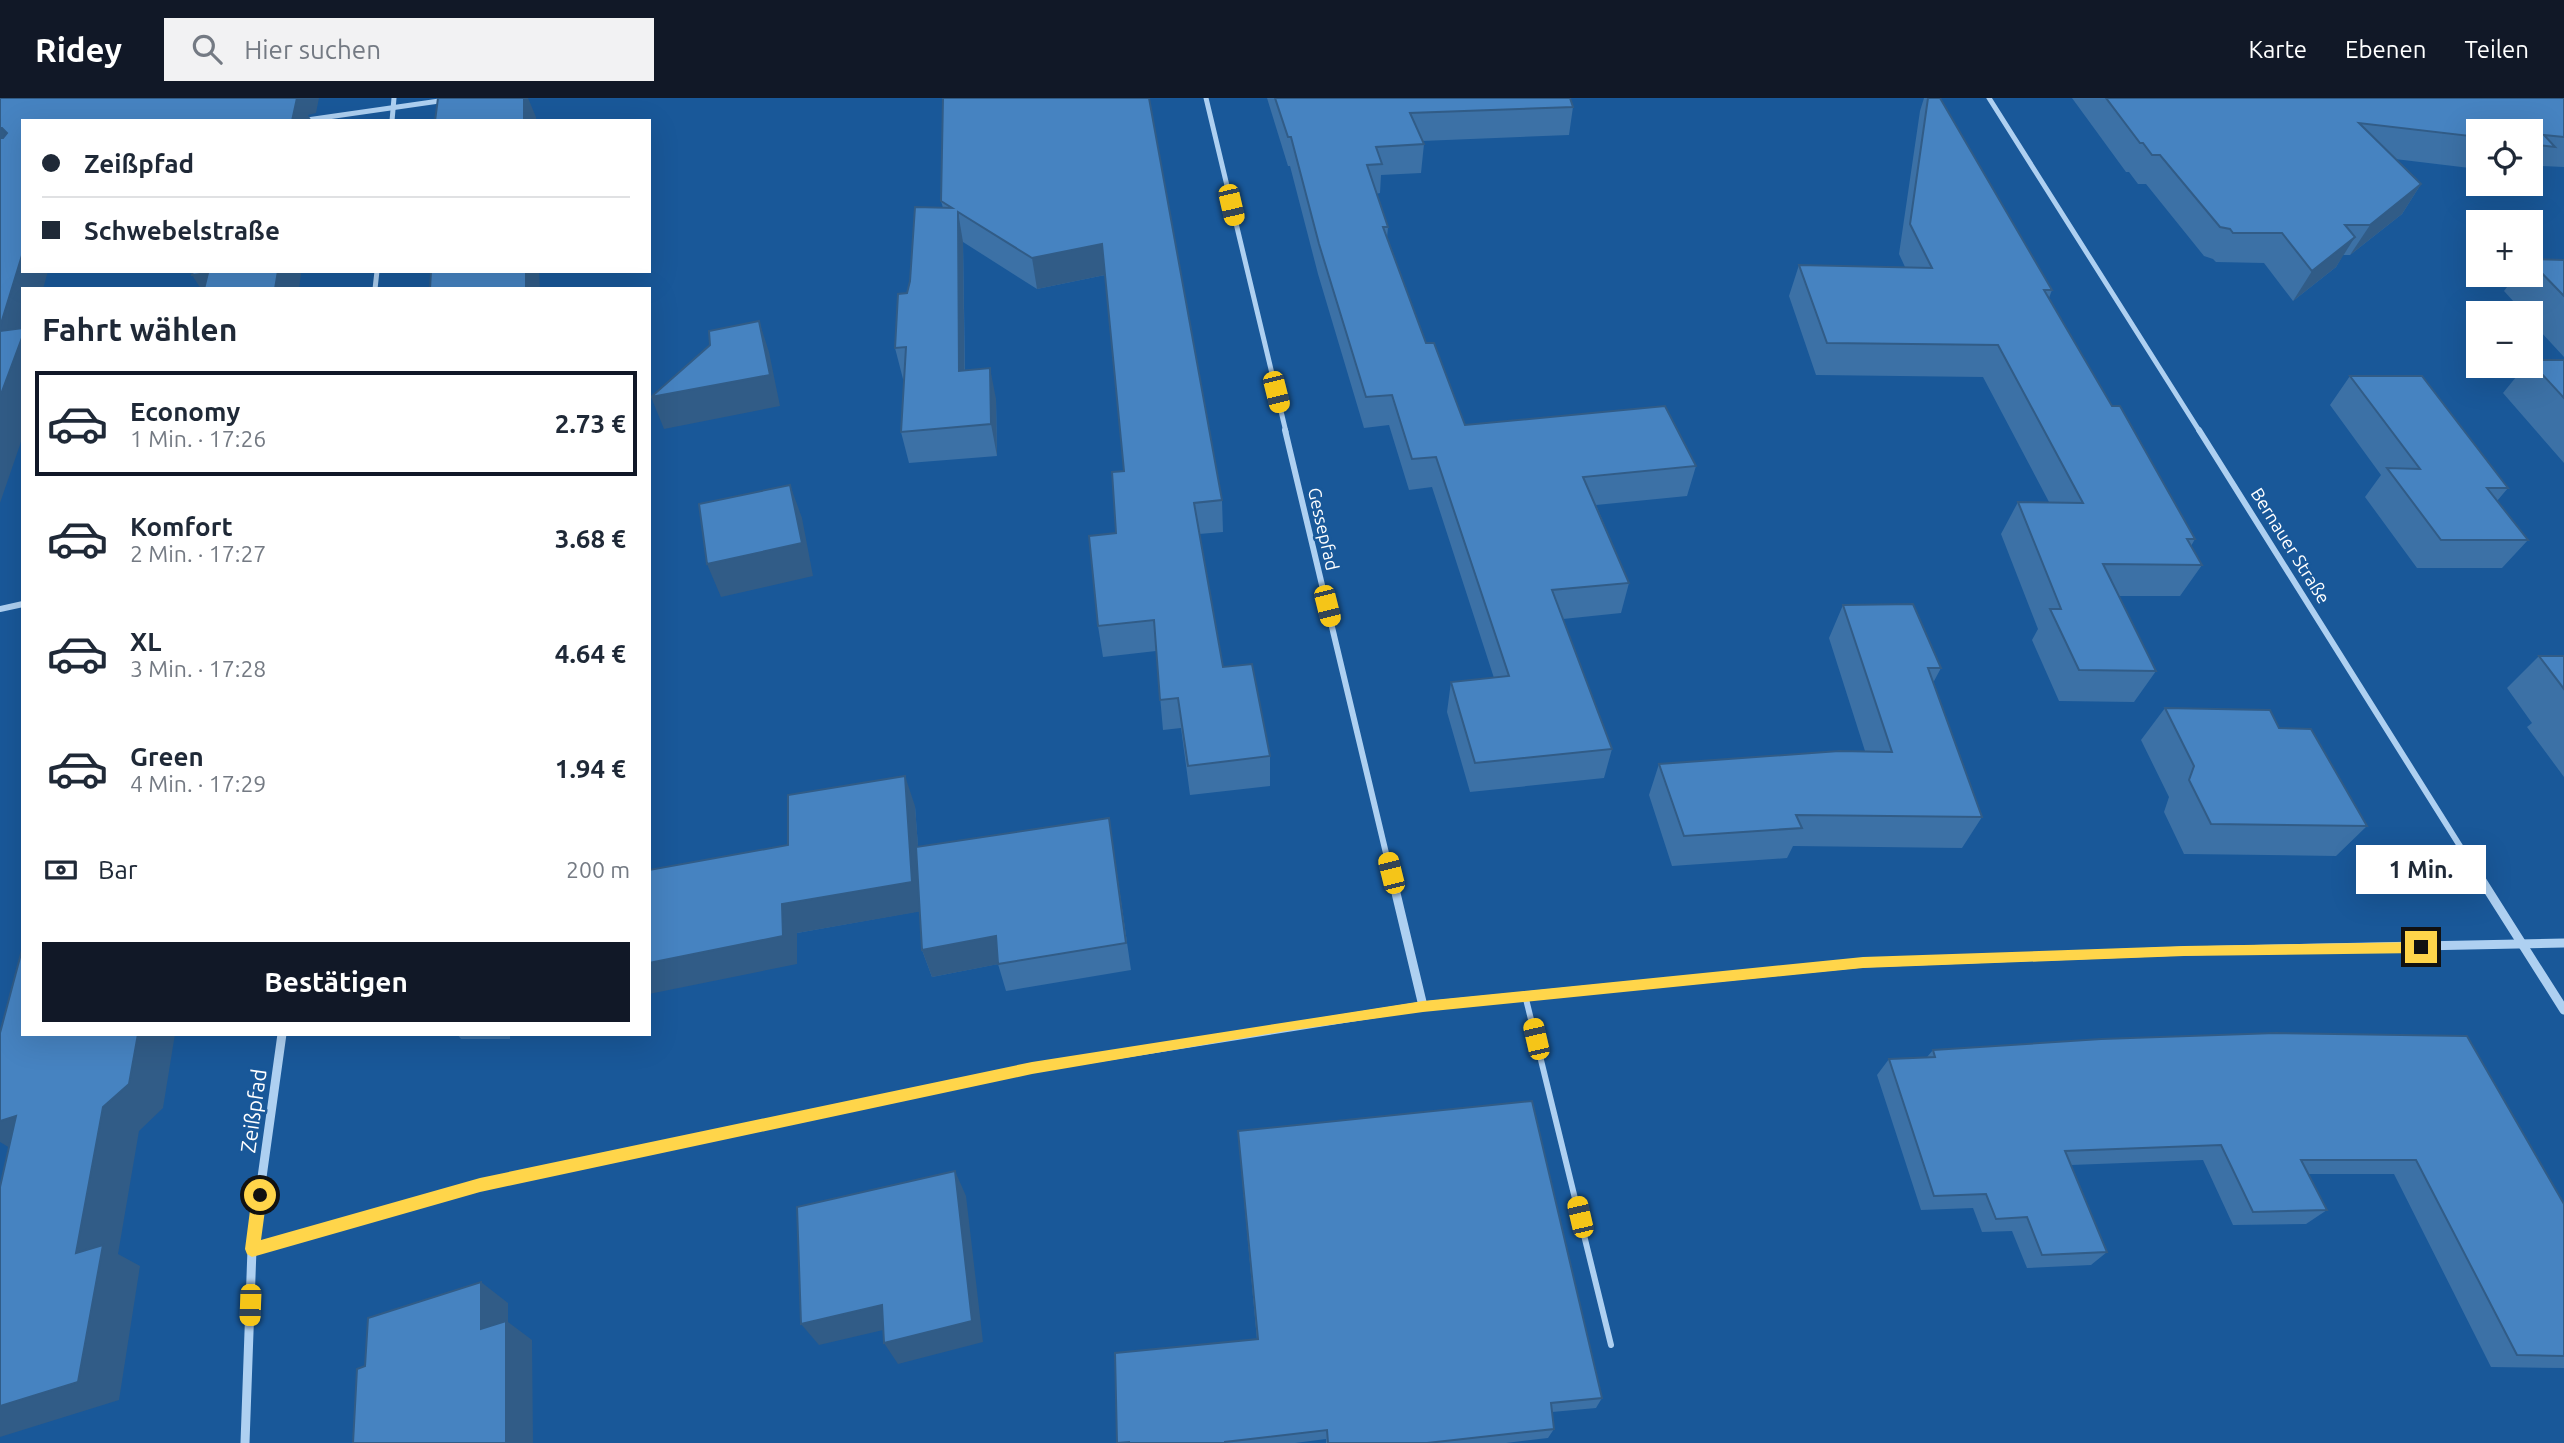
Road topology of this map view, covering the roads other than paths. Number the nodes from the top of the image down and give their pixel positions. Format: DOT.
graph roads {
  1 [pos="394,98"];
  2 [pos="460,98"];
  3 [pos="1206,98"];
  4 [pos="1989,98"];
  5 [pos="393,107"];
  6 [pos="313,119"];
  7 [pos="392,119"];
  8 [pos="21,604"];
  9 [pos="0,609"];
  10 [pos="2564,943"];
  11 [pos="2523,946"];
  12 [pos="1525,995"];
  13 [pos="1423,1006"];
  14 [pos="2564,1010"];
  15 [pos="282,1036"];
  16 [pos="252,1249"];
  17 [pos="1611,1345"];
  18 [pos="245,1443"];
  1 -- 5 [label="street"];
  2 -- 5 [label="street"];
  3 -- 13 [label="street, Gessepfad"];
  4 -- 11 [label="street, Bernauer Straße"];
  5 -- 6 [label="street"];
  5 -- 7 [label="street"];
  8 -- 9 [label="street"];
  10 -- 11 [label="street"];
  11 -- 12 [label="street"];
  11 -- 14 [label="street, Bernauer Straße"];
  12 -- 13 [label="street"];
  12 -- 17 [label="lane"];
  13 -- 16 [label="street"];
  15 -- 16 [label="street, Zeißpfad"];
  16 -- 18 [label="street, Zeißpfad"];
}
